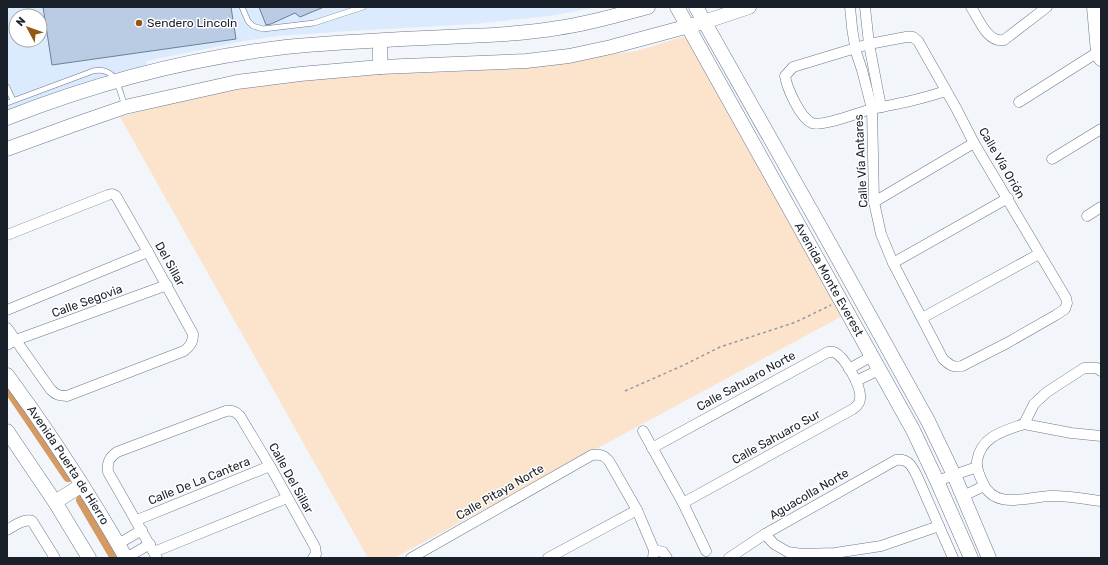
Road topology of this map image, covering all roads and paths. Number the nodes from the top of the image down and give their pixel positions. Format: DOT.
graph roads {
  1 [pos="242,7"];
  2 [pos="363,7"];
  3 [pos="648,7"];
  4 [pos="677,7"];
  5 [pos="696,7"];
  6 [pos="749,7"];
  7 [pos="850,7"];
  8 [pos="865,7"];
  9 [pos="971,7"];
  10 [pos="1048,7"];
  11 [pos="1094,7"];
  12 [pos="734,9"];
  13 [pos="704,22"];
  14 [pos="688,26"];
  15 [pos="380,41"];
  16 [pos="869,44"];
  17 [pos="855,48"];
  18 [pos="1099,56"];
  19 [pos="380,67"];
  20 [pos="116,81"];
  21 [pos="7,87"];
  22 [pos="946,91"];
  23 [pos="13,100"];
  24 [pos="1019,102"];
  25 [pos="7,103"];
  26 [pos="125,107"];
  27 [pos="876,108"];
  28 [pos="7,118"];
  29 [pos="1101,129"];
  30 [pos="974,143"];
  31 [pos="7,149"];
  32 [pos="1052,159"];
  33 [pos="1008,198"];
  34 [pos="874,202"];
  35 [pos="1101,207"];
  36 [pos="1087,216"];
  37 [pos="7,235"];
  38 [pos="148,252"];
  39 [pos="1039,254"];
  40 [pos="893,263"];
  41 [pos="167,285"];
  42 [pos="841,300"];
  43 [pos="7,310"];
  44 [pos="922,318"];
  45 [pos="7,328"];
  46 [pos="12,343"];
  47 [pos="887,349"];
  48 [pos="872,356"];
  49 [pos="955,368"];
  50 [pos="1099,369"];
  51 [pos="879,370"];
  52 [pos="7,375"];
  53 [pos="853,375"];
  54 [pos="625,391"];
  55 [pos="1024,424"];
  56 [pos="7,431"];
  57 [pos="643,431"];
  58 [pos="1101,436"];
  59 [pos="652,448"];
  60 [pos="270,466"];
  61 [pos="977,467"];
  62 [pos="954,475"];
  63 [pos="937,481"];
  64 [pos="82,485"];
  65 [pos="984,486"];
  66 [pos="963,496"];
  67 [pos="287,498"];
  68 [pos="1101,501"];
  69 [pos="55,502"];
  70 [pos="683,504"];
  71 [pos="637,510"];
  72 [pos="137,520"];
  73 [pos="939,526"];
  74 [pos="7,530"];
  75 [pos="142,530"];
  76 [pos="765,534"];
  77 [pos="118,544"];
  78 [pos="154,551"];
  79 [pos="706,551"];
  80 [pos="654,554"];
  81 [pos="988,554"];
  82 [pos="55,558"];
  83 [pos="89,558"];
  84 [pos="126,558"];
  85 [pos="314,558"];
  86 [pos="410,558"];
  87 [pos="548,558"];
  88 [pos="667,558"];
  89 [pos="729,558"];
  90 [pos="953,558"];
  91 [pos="970,558"];
  1 -- 2 [label="lane"];
  3 -- 15 [label="street"];
  4 -- 14 [label="street, Avenida Monte Everest"];
  5 -- 13 [label="street, Avenida Monte Everest"];
  6 -- 12 [label="street"];
  7 -- 17 [label="street, Calle Vía Antares"];
  8 -- 16 [label="street, Calle Vía Antares"];
  9 -- 10 [label="street"];
  11 -- 18 [label="street"];
  12 -- 13 [label="street"];
  13 -- 14 [label="street"];
  13 -- 47 [label="street, Avenida Monte Everest"];
  14 -- 19 [label="street"];
  14 -- 42 [label="street, Avenida Monte Everest"];
  15 -- 19 [label="street"];
  15 -- 20 [label="street"];
  16 -- 17 [label="street"];
  16 -- 22 [label="street, Calle Vía Orión"];
  16 -- 27 [label="street, Calle Vía Antares"];
  17 -- 27 [label="street, Calle Vía Antares"];
  17 -- 27 [label="street"];
  18 -- 24 [label="street"];
  19 -- 26 [label="street"];
  20 -- 23 [label="lane"];
  20 -- 26 [label="lane"];
  20 -- 28 [label="street"];
  21 -- 23 [label="lane"];
  22 -- 27 [label="street"];
  22 -- 30 [label="street, Calle Vía Orión"];
  23 -- 25 [label="lane"];
  26 -- 31 [label="street"];
  27 -- 34 [label="street, Calle Vía Antares"];
  29 -- 32 [label="street"];
  30 -- 33 [label="street, Calle Vía Orión"];
  30 -- 34 [label="street"];
  33 -- 39 [label="street, Calle Vía Orión"];
  33 -- 40 [label="street"];
  34 -- 40 [label="street, Calle Vía Antares"];
  35 -- 36 [label="street"];
  37 -- 38 [label="street, Del Sillar"];
  38 -- 41 [label="street, Del Sillar"];
  38 -- 43 [label="street, Calle Segovia"];
  39 -- 44 [label="street"];
  39 -- 49 [label="street, Calle Vía Orión"];
  40 -- 44 [label="street, Calle Vía Antares"];
  41 -- 46 [label="street, Calle Segovia"];
  41 -- 46 [label="street, Del Sillar"];
  42 -- 48 [label="street, Avenida Monte Everest"];
  42 -- 54 [label="path"];
  44 -- 49 [label="street, Calle Vía Antares"];
  45 -- 46 [label="street"];
  47 -- 48 [label="street"];
  47 -- 62 [label="street, Avenida Monte Everest"];
  48 -- 51 [label="street, Avenida Monte Everest"];
  48 -- 53 [label="street"];
  50 -- 55 [label="street"];
  51 -- 53 [label="street"];
  51 -- 63 [label="street, Avenida Monte Everest"];
  52 -- 64 [label="street, Avenida Puerta de Hierro"];
  53 -- 59 [label="street, Calle Sahuaro Norte"];
  53 -- 70 [label="street, Calle Sahuaro Sur"];
  55 -- 58 [label="street"];
  55 -- 61 [label="street"];
  56 -- 69 [label="street"];
  57 -- 59 [label="street"];
  59 -- 70 [label="street"];
  60 -- 67 [label="street, Calle Del Sillar"];
  60 -- 72 [label="street, Calle De La Cantera"];
  60 -- 72 [label="street, Calle Del Sillar"];
  61 -- 62 [label="street"];
  61 -- 65 [label="street"];
  62 -- 63 [label="street"];
  62 -- 66 [label="street, Avenida Monte Everest"];
  63 -- 91 [label="street, Avenida Monte Everest"];
  64 -- 69 [label="street"];
  64 -- 77 [label="street, Avenida Puerta de Hierro"];
  65 -- 66 [label="street"];
  65 -- 68 [label="street"];
  66 -- 81 [label="street, Avenida Monte Everest"];
  67 -- 78 [label="street"];
  67 -- 85 [label="street, Calle Del Sillar"];
  69 -- 83 [label="street"];
  70 -- 79 [label="street"];
  71 -- 80 [label="street"];
  71 -- 86 [label="street, Calle Pitaya Norte"];
  71 -- 87 [label="street"];
  72 -- 75 [label="street"];
  73 -- 76 [label="street"];
  73 -- 76 [label="street, Aguacolla Norte"];
  73 -- 90 [label="street"];
  74 -- 82 [label="street"];
  75 -- 77 [label="street"];
  75 -- 78 [label="street"];
  76 -- 89 [label="street, Aguacolla Norte"];
  77 -- 84 [label="street, Avenida Puerta de Hierro"];
  78 -- 84 [label="street"];
  80 -- 88 [label="street"];
  81 -- 91 [label="street"];
}
